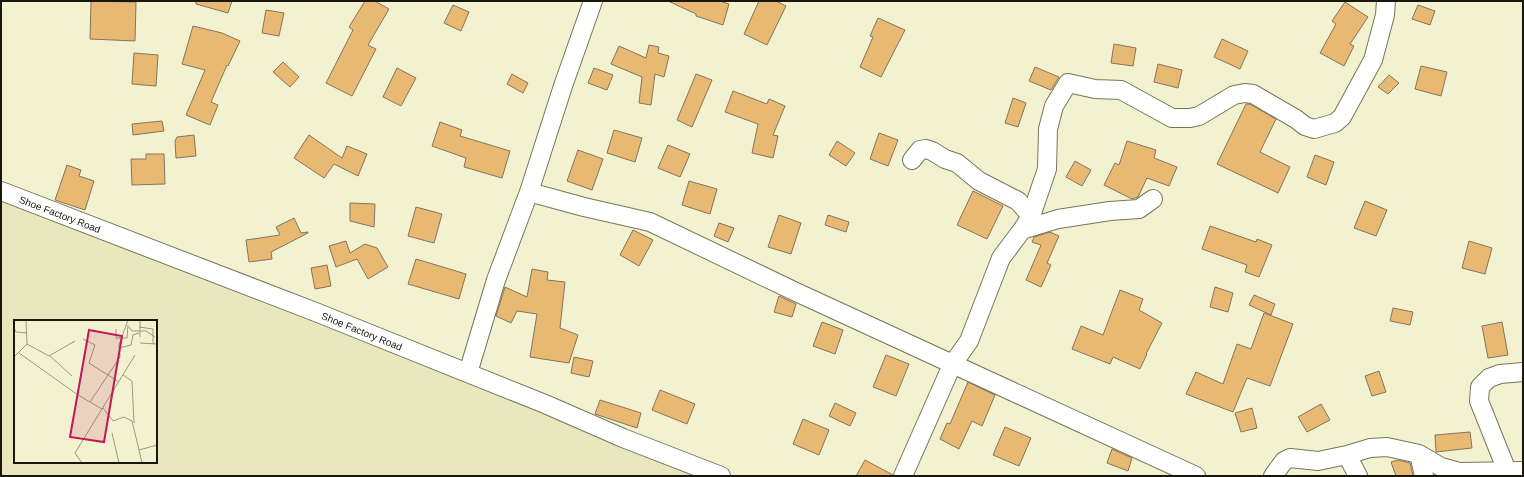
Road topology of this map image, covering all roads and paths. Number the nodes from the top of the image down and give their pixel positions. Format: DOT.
graph roads {
  1 [pos="593,1"];
  2 [pos="1386,1"];
  3 [pos="912,160"];
  4 [pos="1,191"];
  5 [pos="528,192"];
  6 [pos="1153,199"];
  7 [pos="1027,223"];
  8 [pos="952,365"];
  9 [pos="1523,372"];
  10 [pos="468,373"];
  11 [pos="1419,454"];
  12 [pos="1347,455"];
  13 [pos="1512,473"];
  14 [pos="721,476"];
  15 [pos="903,476"];
  16 [pos="1196,476"];
  17 [pos="1273,476"];
  18 [pos="1358,476"];
  19 [pos="1424,476"];
  1 -- 5 [label="street"];
  2 -- 7 [label="street"];
  3 -- 7 [label="street"];
  4 -- 10 [label="street, Shoe Factory Road"];
  5 -- 8 [label="street"];
  5 -- 10 [label="street"];
  6 -- 7 [label="street"];
  7 -- 8 [label="street"];
  8 -- 15 [label="street"];
  8 -- 16 [label="street"];
  9 -- 13 [label="street"];
  10 -- 14 [label="street, Shoe Factory Road"];
  11 -- 12 [label="street"];
  11 -- 13 [label="street"];
  11 -- 19 [label="street"];
  12 -- 17 [label="street"];
  12 -- 18 [label="street"];
}
